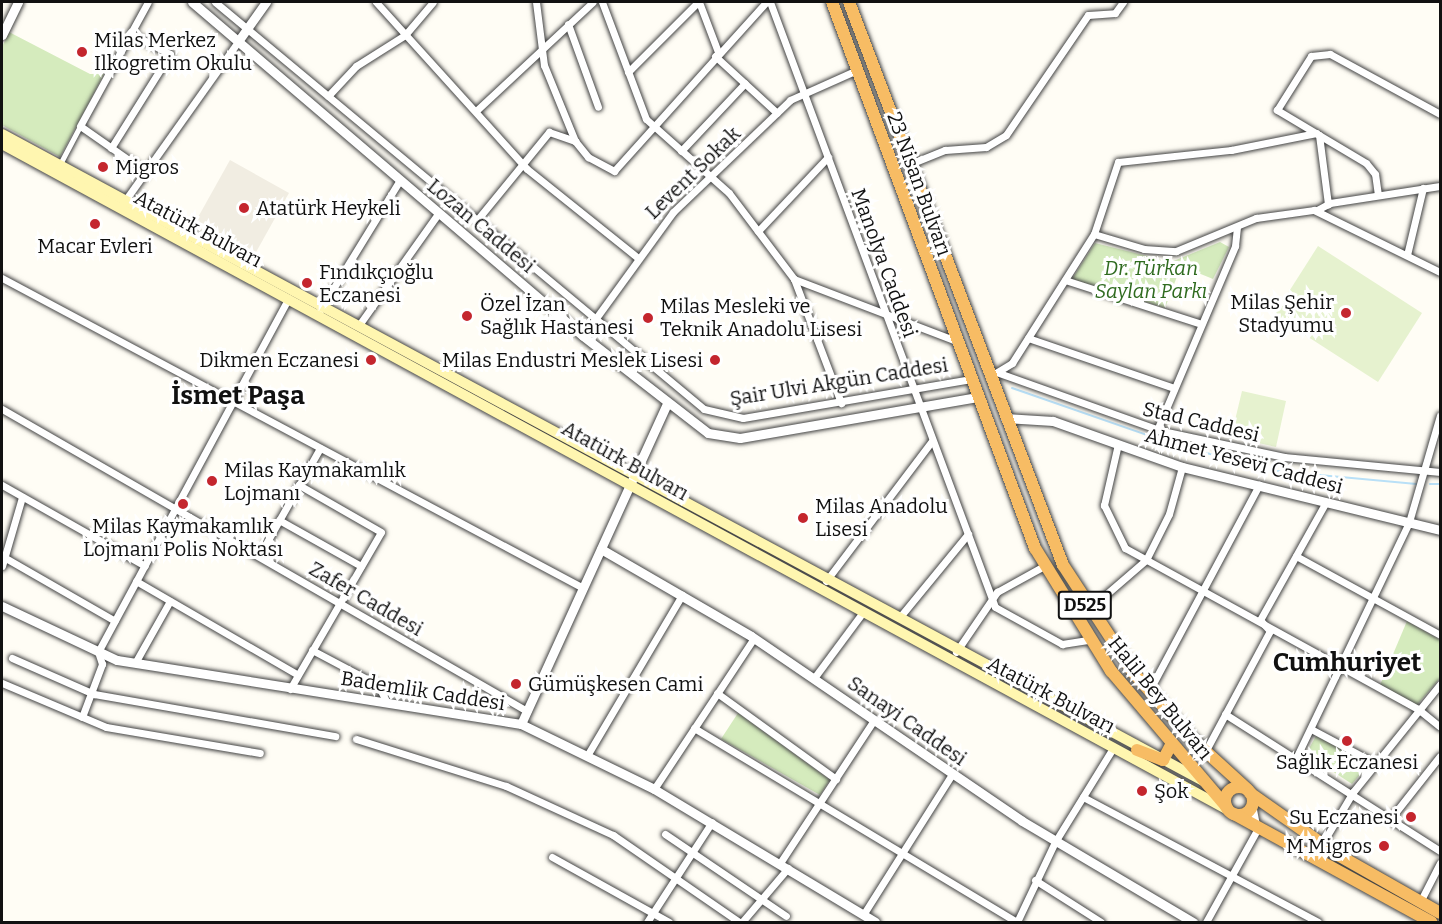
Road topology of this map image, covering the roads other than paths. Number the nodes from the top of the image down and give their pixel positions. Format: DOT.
graph roads {
  1 [pos="18,2"];
  2 [pos="148,2"];
  3 [pos="192,2"];
  4 [pos="215,2"];
  5 [pos="266,2"];
  6 [pos="376,2"];
  7 [pos="433,2"];
  8 [pos="536,2"];
  9 [pos="593,2"];
  10 [pos="602,2"];
  11 [pos="699,2"];
  12 [pos="768,2"];
  13 [pos="832,2"];
  14 [pos="849,2"];
  15 [pos="1123,2"];
  16 [pos="568,24"];
  17 [pos="247,28"];
  18 [pos="130,33"];
  19 [pos="2,34"];
  20 [pos="405,35"];
  21 [pos="239,40"];
  22 [pos="541,52"];
  23 [pos="717,54"];
  24 [pos="857,70"];
  25 [pos="628,72"];
  26 [pos="745,83"];
  27 [pos="804,91"];
  28 [pos="328,96"];
  29 [pos="597,107"];
  30 [pos="477,110"];
  31 [pos="777,113"];
  32 [pos="1440,114"];
  33 [pos="651,124"];
  34 [pos="80,126"];
  35 [pos="2,134"];
  36 [pos="1317,134"];
  37 [pos="575,141"];
  38 [pos="2,144"];
  39 [pos="111,148"];
  40 [pos="681,151"];
  41 [pos="828,157"];
  42 [pos="522,163"];
  43 [pos="910,164"];
  44 [pos="59,165"];
  45 [pos="146,172"];
  46 [pos="713,179"];
  47 [pos="400,180"];
  48 [pos="1440,186"];
  49 [pos="1423,188"];
  50 [pos="1378,195"];
  51 [pos="123,204"];
  52 [pos="1328,204"];
  53 [pos="1317,210"];
  54 [pos="438,214"];
  55 [pos="477,220"];
  56 [pos="1237,227"];
  57 [pos="758,231"];
  58 [pos="1094,234"];
  59 [pos="1407,255"];
  60 [pos="638,257"];
  61 [pos="1440,272"];
  62 [pos="2,278"];
  63 [pos="794,279"];
  64 [pos="1065,280"];
  65 [pos="291,294"];
  66 [pos="320,310"];
  67 [pos="885,314"];
  68 [pos="594,320"];
  69 [pos="1201,324"];
  70 [pos="359,325"];
  71 [pos="584,336"];
  72 [pos="1028,338"];
  73 [pos="956,341"];
  74 [pos="994,375"];
  75 [pos="970,379"];
  76 [pos="1174,388"];
  77 [pos="912,390"];
  78 [pos="977,397"];
  79 [pos="233,401"];
  80 [pos="841,403"];
  81 [pos="667,404"];
  82 [pos="2,409"];
  83 [pos="920,410"];
  84 [pos="1440,415"];
  85 [pos="1005,418"];
  86 [pos="1157,430"];
  87 [pos="932,441"];
  88 [pos="1119,444"];
  89 [pos="320,448"];
  90 [pos="1182,467"];
  91 [pos="1427,472"];
  92 [pos="1440,472"];
  93 [pos="633,480"];
  94 [pos="2,485"];
  95 [pos="1259,485"];
  96 [pos="299,486"];
  97 [pos="22,496"];
  98 [pos="1326,502"];
  99 [pos="171,508"];
  100 [pos="279,520"];
  101 [pos="1408,522"];
  102 [pos="1440,530"];
  103 [pos="968,534"];
  104 [pos="601,549"];
  105 [pos="259,556"];
  106 [pos="1296,556"];
  107 [pos="3,557"];
  108 [pos="1146,560"];
  109 [pos="2,566"];
  110 [pos="145,566"];
  111 [pos="361,566"];
  112 [pos="1044,566"];
  113 [pos="136,581"];
  114 [pos="826,581"];
  115 [pos="583,588"];
  116 [pos="1203,590"];
  117 [pos="682,595"];
  118 [pos="993,596"];
  119 [pos="1374,599"];
  120 [pos="170,601"];
  121 [pos="339,603"];
  122 [pos="2,606"];
  123 [pos="1088,610"];
  124 [pos="863,612"];
  125 [pos="897,620"];
  126 [pos="1260,620"];
  127 [pos="115,621"];
  128 [pos="1440,634"];
  129 [pos="754,638"];
  130 [pos="1088,640"];
  131 [pos="312,650"];
  132 [pos="98,652"];
  133 [pos="955,653"];
  134 [pos="12,658"];
  135 [pos="135,663"];
  136 [pos="1343,669"];
  137 [pos="298,675"];
  138 [pos="814,678"];
  139 [pos="2,683"];
  140 [pos="1440,684"];
  141 [pos="290,689"];
  142 [pos="1149,691"];
  143 [pos="91,693"];
  144 [pos="717,693"];
  145 [pos="387,703"];
  146 [pos="1419,709"];
  147 [pos="527,711"];
  148 [pos="1226,714"];
  149 [pos="82,717"];
  150 [pos="874,720"];
  151 [pos="521,724"];
  152 [pos="1440,727"];
  153 [pos="694,728"];
  154 [pos="1311,729"];
  155 [pos="335,736"];
  156 [pos="356,739"];
  157 [pos="1171,745"];
  158 [pos="1113,748"];
  159 [pos="1137,750"];
  160 [pos="1205,752"];
  161 [pos="260,753"];
  162 [pos="588,754"];
  163 [pos="1297,756"];
  164 [pos="1440,756"];
  165 [pos="1375,763"];
  166 [pos="952,774"];
  167 [pos="836,779"];
  168 [pos="1203,781"];
  169 [pos="654,789"];
  170 [pos="1353,792"];
  171 [pos="1247,793"];
  172 [pos="1083,796"];
  173 [pos="820,802"];
  174 [pos="1230,810"];
  175 [pos="1391,818"];
  176 [pos="712,822"];
  177 [pos="1257,830"];
  178 [pos="665,834"];
  179 [pos="1055,842"];
  180 [pos="1322,844"];
  181 [pos="903,850"];
  182 [pos="1440,851"];
  183 [pos="692,853"];
  184 [pos="552,857"];
  185 [pos="1440,863"];
  186 [pos="784,866"];
  187 [pos="678,874"];
  188 [pos="1232,876"];
  189 [pos="1035,880"];
  190 [pos="759,898"];
  191 [pos="1420,902"];
  192 [pos="653,913"];
  193 [pos="1440,913"];
  194 [pos="863,915"];
  195 [pos="786,916"];
  196 [pos="1096,921"];
  197 [pos="646,922"];
  198 [pos="669,922"];
  199 [pos="741,922"];
  200 [pos="874,922"];
  201 [pos="1017,922"];
  202 [pos="1193,922"];
  203 [pos="1206,922"];
  204 [pos="1318,922"];
  205 [pos="1431,922"];
  1 -- 19 [label="street"];
  2 -- 18 [label="street"];
  3 -- 21 [label="street, Lozan Caddesi"];
  4 -- 17 [label="street, Şair Ulvi Akgün Caddesi"];
  5 -- 17 [label="street"];
  6 -- 20 [label="street"];
  7 -- 20 [label="street"];
  8 -- 22 [label="street"];
  9 -- 16 [label="street"];
  10 -- 25 [label="street"];
  11 -- 23 [label="street"];
  11 -- 25 [label="street"];
  12 -- 23 [label="street"];
  12 -- 27 [label="street, Manolya Caddesi"];
  13 -- 24 [label="highway, 23 Nisan Bulvarı / D525"];
  14 -- 43 [label="highway, D525"];
  15 -- 43 [label="street"];
  16 -- 22 [label="street"];
  16 -- 29 [label="street"];
  17 -- 21 [label="street"];
  17 -- 28 [label="street, Şair Ulvi Akgün Caddesi"];
  18 -- 34 [label="street"];
  18 -- 39 [label="street"];
  20 -- 28 [label="street"];
  20 -- 30 [label="street"];
  21 -- 45 [label="street"];
  21 -- 47 [label="street, Lozan Caddesi"];
  22 -- 30 [label="street"];
  22 -- 37 [label="street"];
  23 -- 26 [label="street"];
  23 -- 33 [label="street"];
  24 -- 27 [label="street, Levent Sokak"];
  24 -- 73 [label="highway, 23 Nisan Bulvarı / D525"];
  25 -- 33 [label="street"];
  26 -- 31 [label="street"];
  26 -- 40 [label="street"];
  27 -- 31 [label="street, Levent Sokak"];
  27 -- 41 [label="street, Manolya Caddesi"];
  28 -- 55 [label="street, Şair Ulvi Akgün Caddesi"];
  30 -- 42 [label="street"];
  31 -- 46 [label="street, Levent Sokak"];
  32 -- 36 [label="street"];
  33 -- 37 [label="street"];
  33 -- 40 [label="street"];
  34 -- 39 [label="street"];
  34 -- 44 [label="street"];
  35 -- 44 [label="main road, Atatürk Bulvarı"];
  36 -- 50 [label="street"];
  36 -- 52 [label="street"];
  36 -- 58 [label="street"];
  37 -- 42 [label="street"];
  38 -- 51 [label="main road, Atatürk Bulvarı"];
  39 -- 45 [label="street"];
  40 -- 46 [label="street"];
  41 -- 57 [label="street"];
  41 -- 67 [label="street, Manolya Caddesi"];
  42 -- 55 [label="street"];
  42 -- 60 [label="street"];
  43 -- 74 [label="highway, D525"];
  44 -- 51 [label="main road, Atatürk Bulvarı"];
  45 -- 51 [label="street"];
  46 -- 57 [label="street"];
  46 -- 60 [label="street, Levent Sokak"];
  47 -- 54 [label="street, Lozan Caddesi"];
  47 -- 66 [label="street"];
  48 -- 49 [label="street"];
  49 -- 50 [label="street"];
  49 -- 59 [label="street"];
  50 -- 52 [label="street"];
  51 -- 65 [label="main road, Atatürk Bulvarı"];
  52 -- 53 [label="street"];
  53 -- 56 [label="street"];
  53 -- 59 [label="street"];
  54 -- 70 [label="street"];
  54 -- 71 [label="street, Lozan Caddesi"];
  55 -- 68 [label="street, Şair Ulvi Akgün Caddesi"];
  56 -- 58 [label="street"];
  56 -- 69 [label="street"];
  57 -- 63 [label="street"];
  58 -- 64 [label="street"];
  59 -- 61 [label="street"];
  60 -- 68 [label="street, Levent Sokak"];
  62 -- 79 [label="street"];
  63 -- 67 [label="street"];
  63 -- 80 [label="street"];
  64 -- 69 [label="street"];
  64 -- 72 [label="street"];
  65 -- 66 [label="main road, Atatürk Bulvarı"];
  65 -- 79 [label="street"];
  66 -- 70 [label="main road, Atatürk Bulvarı"];
  66 -- 93 [label="main road, Atatürk Bulvarı"];
  67 -- 73 [label="street"];
  67 -- 77 [label="street, Manolya Caddesi"];
  68 -- 71 [label="street, Levent Sokak"];
  68 -- 80 [label="street, Şair Ulvi Akgün Caddesi"];
  69 -- 76 [label="street"];
  70 -- 93 [label="main road, Atatürk Bulvarı"];
  71 -- 81 [label="street, Lozan Caddesi"];
  72 -- 74 [label="street"];
  72 -- 76 [label="street"];
  73 -- 75 [label="highway, 23 Nisan Bulvarı / D525"];
  74 -- 85 [label="highway, Halil Bey Bulvarı / D525"];
  74 -- 86 [label="street, Stad Caddesi"];
  75 -- 77 [label="street, Şair Ulvi Akgün Caddesi"];
  75 -- 78 [label="highway, Halil Bey Bulvarı / D525"];
  76 -- 86 [label="street"];
  77 -- 80 [label="street, Şair Ulvi Akgün Caddesi"];
  77 -- 83 [label="street, Manolya Caddesi"];
  78 -- 83 [label="street, Lozan Caddesi"];
  78 -- 112 [label="highway, Halil Bey Bulvarı / D525"];
  79 -- 89 [label="street"];
  79 -- 99 [label="street"];
  81 -- 83 [label="street, Lozan Caddesi"];
  81 -- 93 [label="street"];
  82 -- 99 [label="street, Zafer Caddesi"];
  83 -- 87 [label="street, Manolya Caddesi"];
  84 -- 91 [label="street"];
  85 -- 88 [label="street, Ahmet Yesevi Caddesi"];
  85 -- 123 [label="highway, Halil Bey Bulvarı / D525"];
  86 -- 91 [label="street, Stad Caddesi"];
  87 -- 103 [label="street, Manolya Caddesi"];
  87 -- 114 [label="street"];
  88 -- 90 [label="street, Ahmet Yesevi Caddesi"];
  88 -- 108 [label="street"];
  89 -- 96 [label="street"];
  89 -- 115 [label="street"];
  90 -- 95 [label="street, Ahmet Yesevi Caddesi"];
  90 -- 108 [label="street"];
  91 -- 92 [label="street, Stad Caddesi"];
  91 -- 101 [label="street"];
  93 -- 104 [label="street"];
  93 -- 114 [label="main road, Atatürk Bulvarı"];
  93 -- 124 [label="main road, Atatürk Bulvarı"];
  94 -- 97 [label="street"];
  95 -- 98 [label="street, Ahmet Yesevi Caddesi"];
  95 -- 116 [label="street"];
  96 -- 100 [label="street"];
  96 -- 111 [label="street"];
  97 -- 107 [label="street"];
  97 -- 110 [label="street"];
  98 -- 101 [label="street, Ahmet Yesevi Caddesi"];
  98 -- 106 [label="street"];
  99 -- 105 [label="street, Zafer Caddesi"];
  99 -- 110 [label="street"];
  100 -- 105 [label="street"];
  100 -- 111 [label="street"];
  101 -- 102 [label="street, Ahmet Yesevi Caddesi"];
  101 -- 119 [label="street"];
  103 -- 118 [label="street, Manolya Caddesi"];
  103 -- 125 [label="street"];
  104 -- 115 [label="street"];
  104 -- 117 [label="street, Sanayi Caddesi"];
  105 -- 121 [label="street, Zafer Caddesi"];
  106 -- 119 [label="street"];
  106 -- 126 [label="street"];
  107 -- 109 [label="street"];
  107 -- 127 [label="street"];
  108 -- 116 [label="street"];
  108 -- 123 [label="street"];
  110 -- 113 [label="street"];
  111 -- 121 [label="street"];
  112 -- 118 [label="street"];
  112 -- 130 [label="highway, Halil Bey Bulvarı / D525"];
  113 -- 120 [label="street"];
  113 -- 127 [label="street"];
  114 -- 125 [label="main road, Atatürk Bulvarı"];
  115 -- 147 [label="street"];
  116 -- 126 [label="street"];
  116 -- 142 [label="street"];
  117 -- 129 [label="street, Sanayi Caddesi"];
  117 -- 162 [label="street"];
  118 -- 130 [label="street, Manolya Caddesi"];
  118 -- 133 [label="street"];
  119 -- 128 [label="street"];
  119 -- 136 [label="street"];
  120 -- 135 [label="street"];
  120 -- 137 [label="street"];
  121 -- 131 [label="street"];
  121 -- 147 [label="street, Zafer Caddesi"];
  122 -- 132 [label="street, Bademlik Caddesi"];
  123 -- 142 [label="highway, Halil Bey Bulvarı / D525"];
  124 -- 138 [label="street"];
  124 -- 158 [label="main road, Atatürk Bulvarı"];
  125 -- 133 [label="main road, Atatürk Bulvarı"];
  126 -- 136 [label="street"];
  126 -- 148 [label="street"];
  127 -- 132 [label="street"];
  129 -- 138 [label="street, Sanayi Caddesi"];
  129 -- 144 [label="street"];
  130 -- 157 [label="highway, Halil Bey Bulvarı / D525"];
  131 -- 137 [label="street"];
  131 -- 145 [label="street"];
  132 -- 135 [label="street, Bademlik Caddesi"];
  132 -- 143 [label="street"];
  133 -- 159 [label="main road, Atatürk Bulvarı"];
  134 -- 143 [label="street"];
  135 -- 141 [label="street, Bademlik Caddesi"];
  136 -- 146 [label="street"];
  136 -- 154 [label="street"];
  137 -- 141 [label="street"];
  138 -- 150 [label="street, Sanayi Caddesi"];
  139 -- 149 [label="street"];
  140 -- 146 [label="street"];
  141 -- 145 [label="street, Bademlik Caddesi"];
  142 -- 160 [label="highway, Halil Bey Bulvarı / D525"];
  143 -- 149 [label="street"];
  143 -- 155 [label="street"];
  144 -- 153 [label="street"];
  144 -- 167 [label="street"];
  145 -- 151 [label="street, Bademlik Caddesi"];
  146 -- 152 [label="street"];
  146 -- 165 [label="street"];
  147 -- 151 [label="street"];
  148 -- 160 [label="street"];
  148 -- 163 [label="street"];
  149 -- 161 [label="street"];
  150 -- 166 [label="street, Sanayi Caddesi"];
  150 -- 167 [label="street"];
  151 -- 162 [label="street, Bademlik Caddesi"];
  153 -- 169 [label="street"];
  153 -- 173 [label="street"];
  154 -- 163 [label="street"];
  154 -- 165 [label="street"];
  156 -- 187 [label="street"];
  157 -- 159 [label="highway"];
  157 -- 168 [label="highway, Halil Bey Bulvarı / D525"];
  158 -- 172 [label="street"];
  158 -- 174 [label="main road, Atatürk Bulvarı"];
  159 -- 168 [label="main road, Atatürk Bulvarı"];
  160 -- 171 [label="highway, Halil Bey Bulvarı / D525"];
  162 -- 169 [label="street, Bademlik Caddesi"];
  163 -- 170 [label="street"];
  164 -- 175 [label="street"];
  165 -- 170 [label="street"];
  166 -- 179 [label="street, Sanayi Caddesi"];
  166 -- 181 [label="street"];
  167 -- 173 [label="street"];
  168 -- 171 [label="highway"];
  168 -- 174 [label="highway, Halil Bey Bulvarı / D525"];
  169 -- 176 [label="street, Bademlik Caddesi"];
  170 -- 175 [label="street"];
  170 -- 180 [label="street"];
  171 -- 174 [label="highway"];
  171 -- 174 [label="highway"];
  171 -- 177 [label="street"];
  171 -- 180 [label="highway, Halil Bey Bulvarı / D525"];
  172 -- 179 [label="street"];
  172 -- 188 [label="street"];
  173 -- 181 [label="street"];
  173 -- 186 [label="street"];
  174 -- 177 [label="highway, Halil Bey Bulvarı / D525"];
  175 -- 182 [label="street"];
  176 -- 183 [label="street"];
  176 -- 186 [label="street, Bademlik Caddesi"];
  177 -- 188 [label="street"];
  177 -- 205 [label="highway, Halil Bey Bulvarı / D525"];
  178 -- 183 [label="street"];
  179 -- 189 [label="street"];
  179 -- 202 [label="street, Sanayi Caddesi"];
  180 -- 191 [label="highway, Halil Bey Bulvarı / D525"];
  181 -- 194 [label="street"];
  181 -- 201 [label="street"];
  183 -- 187 [label="street"];
  183 -- 190 [label="street"];
  184 -- 192 [label="street"];
  185 -- 191 [label="street"];
  186 -- 190 [label="street"];
  186 -- 194 [label="street, Bademlik Caddesi"];
  187 -- 192 [label="street"];
  187 -- 199 [label="street"];
  188 -- 203 [label="street"];
  188 -- 204 [label="street"];
  189 -- 196 [label="street"];
  189 -- 201 [label="street"];
  190 -- 195 [label="street"];
  190 -- 199 [label="street"];
  191 -- 193 [label="highway, Halil Bey Bulvarı / D525"];
  192 -- 197 [label="street"];
  192 -- 198 [label="street"];
  194 -- 200 [label="street, Bademlik Caddesi"];
}
